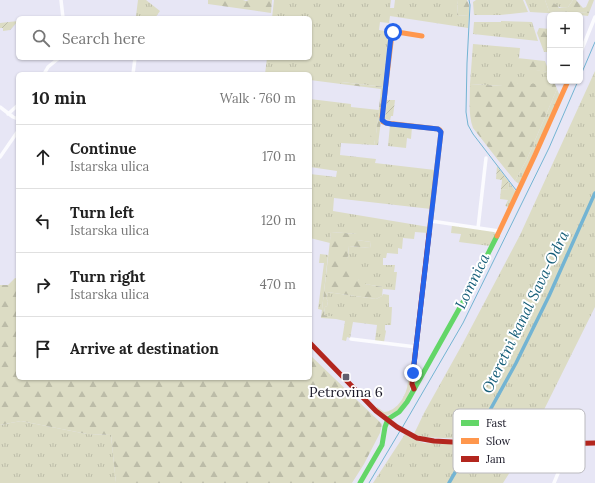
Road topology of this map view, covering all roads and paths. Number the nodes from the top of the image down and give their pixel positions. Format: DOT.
graph roads {
  1 [pos="61,0"];
  2 [pos="63,16"];
  3 [pos="595,17"];
  4 [pos="422,36"];
  5 [pos="582,48"];
  6 [pos="57,60"];
  7 [pos="135,60"];
  8 [pos="45,72"];
  9 [pos="133,72"];
  10 [pos="567,84"];
  11 [pos="0,107"];
  12 [pos="16,107"];
  13 [pos="8,114"];
  14 [pos="16,119"];
  15 [pos="16,134"];
  16 [pos="0,157"];
  17 [pos="486,158"];
  18 [pos="431,221"];
  19 [pos="478,228"];
  20 [pos="499,231"];
  21 [pos="351,339"];
  22 [pos="312,345"];
  23 [pos="416,347"];
  24 [pos="414,389"];
  25 [pos="387,420"];
  26 [pos="453,442"];
  27 [pos="585,443"];
  28 [pos="595,443"];
  29 [pos="558,473"];
  30 [pos="360,483"];
  31 [pos="554,483"];
  1 -- 2 [label="street"];
  3 -- 5 [label="street"];
  4 -- 18 [label="street"];
  6 -- 8 [label="street"];
  7 -- 9 [label="street"];
  10 -- 20 [label="street"];
  11 -- 13 [label="street"];
  12 -- 13 [label="street"];
  13 -- 14 [label="street"];
  15 -- 16 [label="street"];
  17 -- 19 [label="street"];
  18 -- 19 [label="street"];
  18 -- 23 [label="street"];
  19 -- 20 [label="street"];
  20 -- 24 [label="street"];
  21 -- 23 [label="street"];
  22 -- 25 [label="street"];
  23 -- 24 [label="street"];
  24 -- 25 [label="street"];
  25 -- 26 [label="street"];
  25 -- 30 [label="street"];
  27 -- 28 [label="street"];
  29 -- 31 [label="street"];
}
